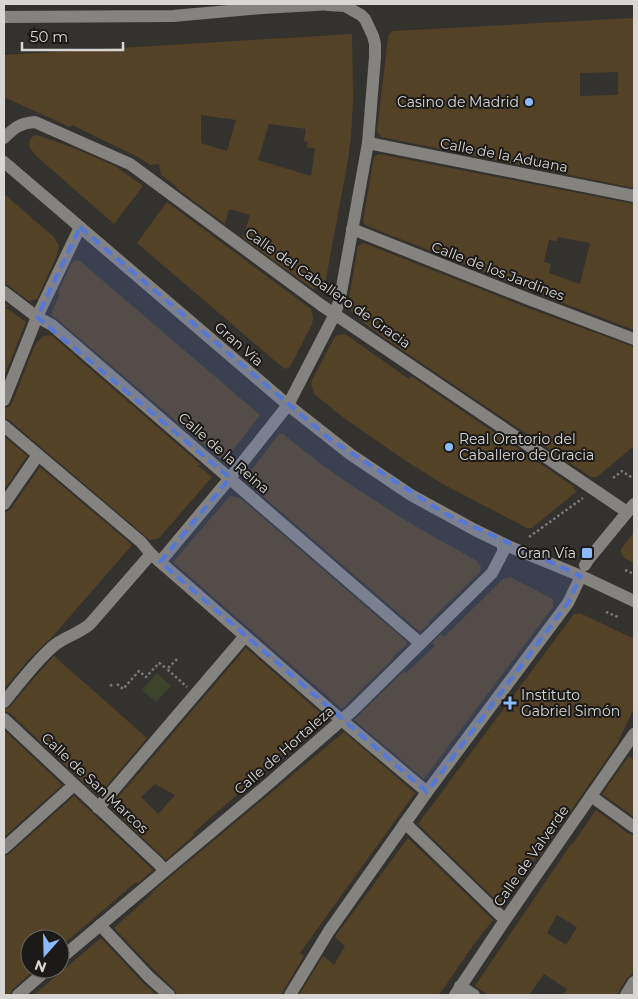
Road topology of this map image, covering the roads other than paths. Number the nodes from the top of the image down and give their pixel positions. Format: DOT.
graph roads {
  1 [pos="331,4"];
  2 [pos="258,6"];
  3 [pos="4,17"];
  4 [pos="4,138"];
  5 [pos="368,143"];
  6 [pos="4,162"];
  7 [pos="634,196"];
  8 [pos="80,227"];
  9 [pos="352,229"];
  10 [pos="4,292"];
  11 [pos="335,314"];
  12 [pos="37,317"];
  13 [pos="634,339"];
  14 [pos="4,400"];
  15 [pos="288,405"];
  16 [pos="4,426"];
  17 [pos="38,455"];
  18 [pos="230,478"];
  19 [pos="4,504"];
  20 [pos="631,508"];
  21 [pos="503,544"];
  22 [pos="155,558"];
  23 [pos="583,570"];
  24 [pos="634,601"];
  25 [pos="245,636"];
  26 [pos="420,643"];
  27 [pos="4,702"];
  28 [pos="4,719"];
  29 [pos="342,720"];
  30 [pos="634,734"];
  31 [pos="74,785"];
  32 [pos="426,792"];
  33 [pos="591,796"];
  34 [pos="98,808"];
  35 [pos="406,823"];
  36 [pos="634,827"];
  37 [pos="4,848"];
  38 [pos="164,870"];
  39 [pos="505,920"];
  40 [pos="100,925"];
  41 [pos="70,950"];
  42 [pos="36,979"];
  43 [pos="634,982"];
  44 [pos="458,991"];
  45 [pos="18,995"];
  46 [pos="169,995"];
  47 [pos="290,995"];
  48 [pos="474,995"];
  49 [pos="626,995"];
  1 -- 2 [label="street"];
  1 -- 5 [label="street"];
  2 -- 3 [label="street"];
  4 -- 11 [label="street, Calle del Caballero de Gracia"];
  5 -- 7 [label="street, Calle de la Aduana"];
  5 -- 9 [label="street"];
  6 -- 8 [label="street, Gran Vía"];
  8 -- 12 [label="street"];
  8 -- 15 [label="street, Gran Vía"];
  9 -- 11 [label="street"];
  9 -- 13 [label="street, Calle de los Jardines"];
  10 -- 12 [label="street, Calle de la Reina"];
  11 -- 15 [label="street"];
  11 -- 20 [label="street, Calle del Caballero de Gracia"];
  12 -- 14 [label="street"];
  12 -- 18 [label="street, Calle de la Reina"];
  15 -- 18 [label="street"];
  15 -- 21 [label="street, Gran Vía"];
  16 -- 17 [label="street"];
  17 -- 19 [label="street"];
  17 -- 22 [label="street"];
  18 -- 22 [label="street"];
  18 -- 26 [label="street, Calle de la Reina"];
  20 -- 23 [label="street"];
  21 -- 23 [label="street, Gran Vía"];
  21 -- 26 [label="street, Calle de Hortaleza"];
  22 -- 25 [label="street"];
  22 -- 27 [label="street"];
  23 -- 24 [label="street, Gran Vía"];
  23 -- 32 [label="street"];
  25 -- 29 [label="street"];
  25 -- 34 [label="street"];
  26 -- 29 [label="street, Calle de Hortaleza"];
  28 -- 31 [label="street, Calle de San Marcos"];
  29 -- 32 [label="street"];
  29 -- 38 [label="street, Calle de Hortaleza"];
  30 -- 33 [label="street, Calle de Valverde"];
  31 -- 34 [label="street, Calle de San Marcos"];
  31 -- 37 [label="street"];
  32 -- 35 [label="street"];
  33 -- 36 [label="street"];
  33 -- 39 [label="street, Calle de Valverde"];
  34 -- 38 [label="street, Calle de San Marcos"];
  35 -- 39 [label="street"];
  35 -- 47 [label="street"];
  38 -- 40 [label="street, Calle de Hortaleza"];
  39 -- 44 [label="street, Calle de Valverde"];
  40 -- 41 [label="street, Calle de Hortaleza"];
  40 -- 46 [label="street"];
  42 -- 45 [label="street"];
  43 -- 49 [label="street"];
  44 -- 48 [label="street"];
}
